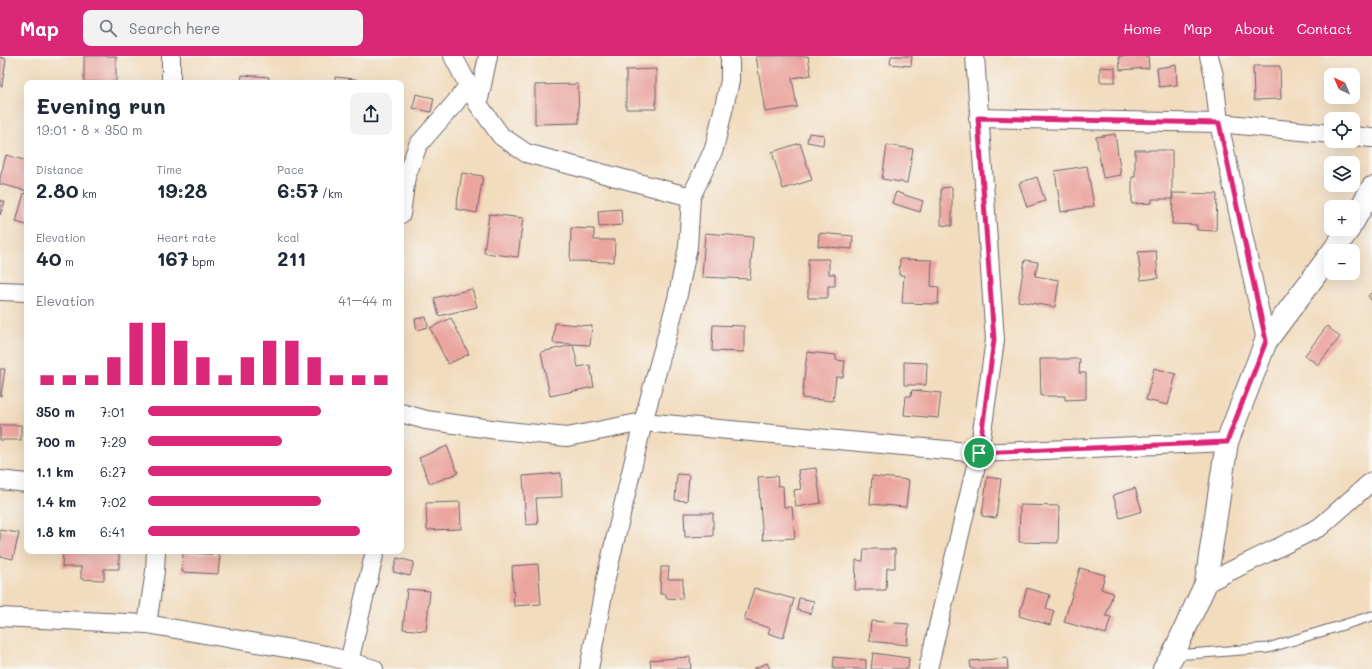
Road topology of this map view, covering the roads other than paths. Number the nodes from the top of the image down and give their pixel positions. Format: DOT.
graph roads {
  1 [pos="171,56"];
  2 [pos="454,56"];
  3 [pos="488,56"];
  4 [pos="730,56"];
  5 [pos="975,56"];
  6 [pos="1209,56"];
  7 [pos="171,80"];
  8 [pos="468,86"];
  9 [pos="478,104"];
  10 [pos="978,118"];
  11 [pos="1219,123"];
  12 [pos="1324,133"];
  13 [pos="1360,137"];
  14 [pos="1372,138"];
  15 [pos="1372,188"];
  16 [pos="404,192"];
  17 [pos="691,197"];
  18 [pos="1360,209"];
  19 [pos="1324,263"];
  20 [pos="0,291"];
  21 [pos="24,292"];
  22 [pos="1266,341"];
  23 [pos="404,414"];
  24 [pos="643,422"];
  25 [pos="1227,442"];
  26 [pos="979,453"];
  27 [pos="0,480"];
  28 [pos="1372,481"];
  29 [pos="24,483"];
  30 [pos="156,554"];
  31 [pos="374,554"];
  32 [pos="1206,583"];
  33 [pos="1372,616"];
  34 [pos="0,617"];
  35 [pos="146,624"];
  36 [pos="349,662"];
  37 [pos="1169,662"];
  38 [pos="374,669"];
  39 [pos="589,669"];
  40 [pos="928,669"];
  1 -- 7 [label="street"];
  2 -- 8 [label="street"];
  3 -- 9 [label="street"];
  4 -- 17 [label="street"];
  5 -- 10 [label="street"];
  6 -- 11 [label="street"];
  8 -- 9 [label="street"];
  8 -- 16 [label="street"];
  9 -- 17 [label="street"];
  10 -- 11 [label="street"];
  10 -- 26 [label="street"];
  11 -- 12 [label="street"];
  11 -- 22 [label="street"];
  13 -- 14 [label="street"];
  15 -- 18 [label="street"];
  17 -- 24 [label="street"];
  19 -- 22 [label="street"];
  20 -- 21 [label="street"];
  22 -- 25 [label="street"];
  23 -- 24 [label="street"];
  24 -- 26 [label="street"];
  24 -- 39 [label="street"];
  25 -- 26 [label="street"];
  25 -- 32 [label="street"];
  26 -- 40 [label="street"];
  27 -- 29 [label="street"];
  28 -- 32 [label="street"];
  30 -- 35 [label="street"];
  31 -- 36 [label="street"];
  32 -- 37 [label="street"];
  33 -- 37 [label="lane"];
  34 -- 35 [label="street"];
  35 -- 36 [label="street"];
  36 -- 38 [label="street"];
}
